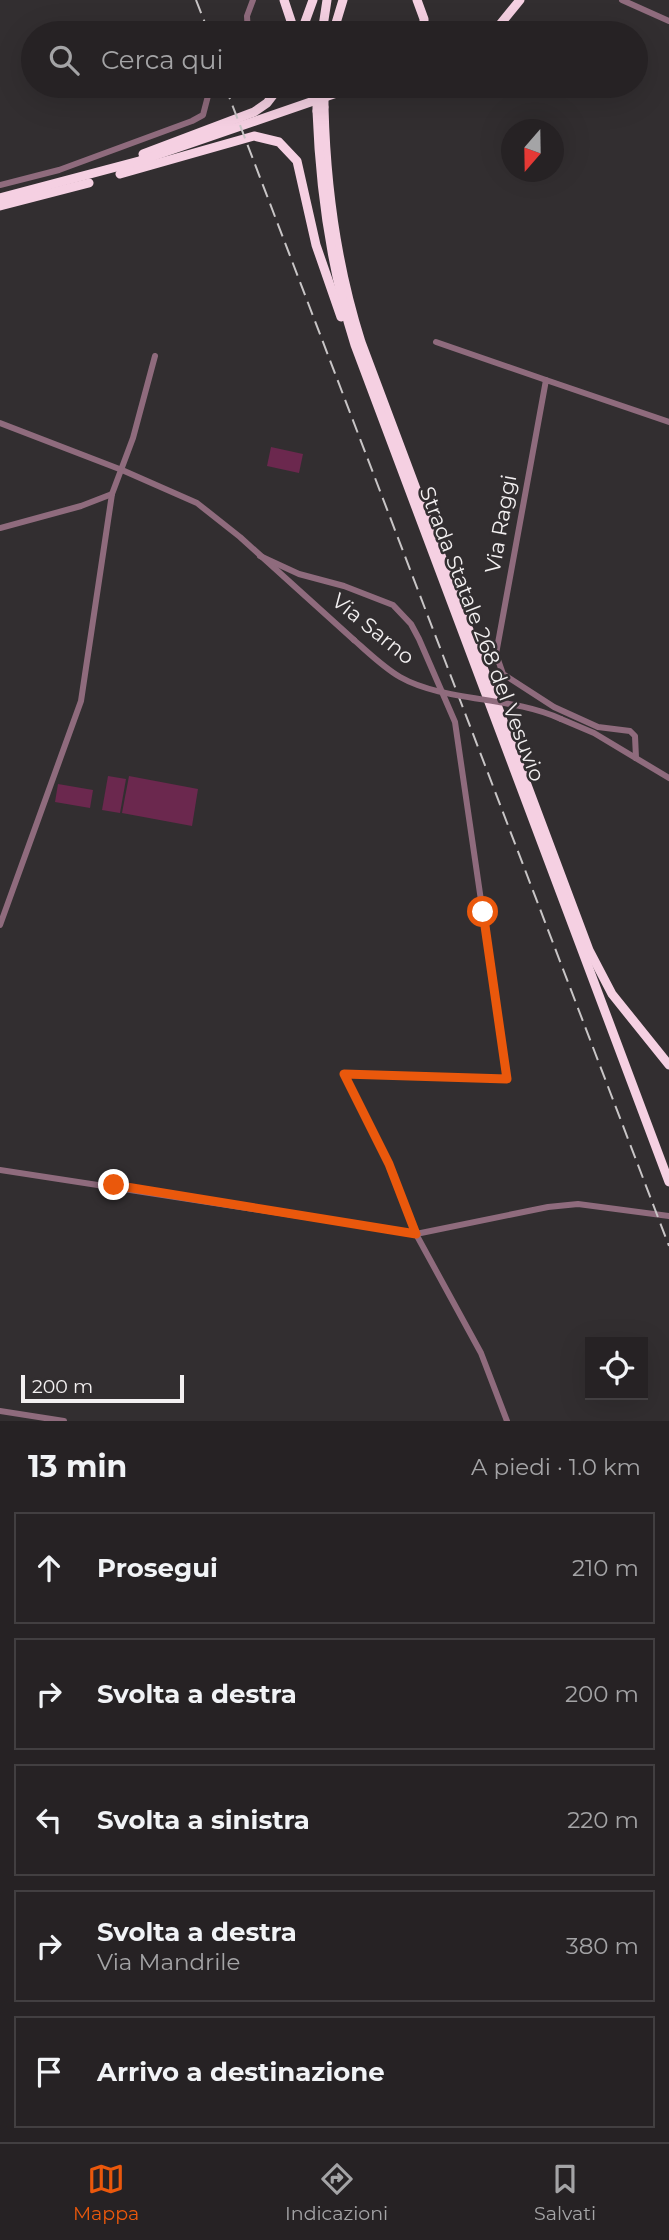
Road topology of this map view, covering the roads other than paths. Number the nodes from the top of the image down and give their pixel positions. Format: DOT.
graph roads {
  1 [pos="253,0"];
  2 [pos="284,0"];
  3 [pos="313,0"];
  4 [pos="327,0"];
  5 [pos="334,0"];
  6 [pos="342,0"];
  7 [pos="417,0"];
  8 [pos="520,0"];
  9 [pos="622,0"];
  10 [pos="247,21"];
  11 [pos="291,21"];
  12 [pos="305,21"];
  13 [pos="324,21"];
  14 [pos="332,21"];
  15 [pos="335,21"];
  16 [pos="424,21"];
  17 [pos="503,21"];
  18 [pos="669,21"];
  19 [pos="207,98"];
  20 [pos="271,98"];
  21 [pos="321,98"];
  22 [pos="324,98"];
  23 [pos="320,109"];
  24 [pos="235,130"];
  25 [pos="120,174"];
  26 [pos="0,185"];
  27 [pos="52,185"];
  28 [pos="0,198"];
  29 [pos="0,205"];
  30 [pos="436,342"];
  31 [pos="155,356"];
  32 [pos="546,380"];
  33 [pos="375,401"];
  34 [pos="669,422"];
  35 [pos="0,423"];
  36 [pos="121,470"];
  37 [pos="112,494"];
  38 [pos="0,528"];
  39 [pos="260,556"];
  40 [pos="636,758"];
  41 [pos="669,778"];
  42 [pos="0,925"];
  43 [pos="669,1065"];
  44 [pos="0,1170"];
  45 [pos="669,1182"];
  46 [pos="669,1216"];
  47 [pos="416,1234"];
  48 [pos="0,1411"];
  49 [pos="64,1421"];
  50 [pos="508,1421"];
  1 -- 10 [label="street"];
  2 -- 11 [label="highway"];
  3 -- 12 [label="highway"];
  4 -- 13 [label="highway"];
  5 -- 14 [label="highway"];
  6 -- 15 [label="highway"];
  7 -- 16 [label="highway"];
  8 -- 17 [label="highway"];
  9 -- 18 [label="street"];
  19 -- 26 [label="street"];
  20 -- 27 [label="highway"];
  21 -- 23 [label="highway, Strada Statale 268 del Vesuvio, bridge"];
  22 -- 24 [label="highway"];
  23 -- 33 [label="highway, Strada Statale 268 del Vesuvio"];
  23 -- 43 [label="highway, Strada Statale 268 del Vesuvio"];
  24 -- 25 [label="highway"];
  24 -- 27 [label="highway"];
  25 -- 29 [label="highway"];
  25 -- 33 [label="highway"];
  27 -- 28 [label="highway"];
  30 -- 32 [label="street"];
  31 -- 36 [label="street"];
  32 -- 34 [label="street"];
  32 -- 40 [label="street, Via Raggi"];
  33 -- 45 [label="highway, Strada Statale 268 del Vesuvio"];
  35 -- 36 [label="street, Via Sarno"];
  36 -- 37 [label="street"];
  36 -- 39 [label="street, Via Sarno"];
  37 -- 38 [label="street"];
  37 -- 42 [label="street"];
  39 -- 40 [label="street, Via Sarno, bridge"];
  39 -- 47 [label="street"];
  40 -- 41 [label="street, Via Sarno"];
  44 -- 47 [label="street"];
  46 -- 47 [label="street"];
  47 -- 50 [label="street"];
  48 -- 49 [label="street"];
}
